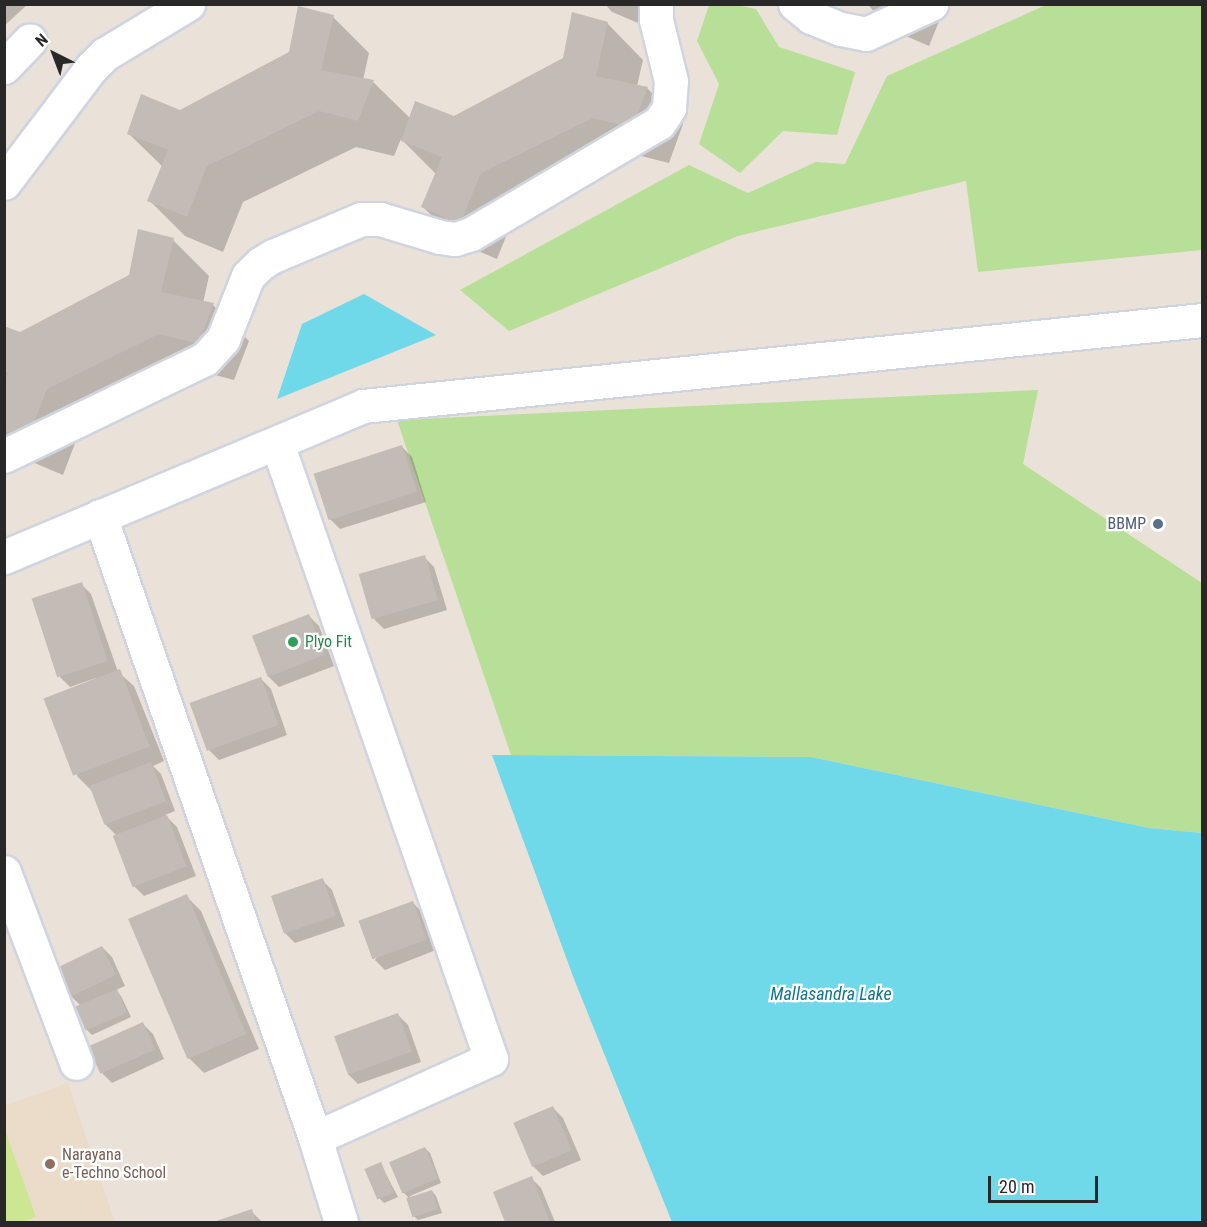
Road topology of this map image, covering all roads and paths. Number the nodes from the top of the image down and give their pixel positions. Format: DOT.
graph roads {
  1 [pos="188,4"];
  2 [pos="656,4"];
  3 [pos="795,4"];
  4 [pos="931,4"];
  5 [pos="30,40"];
  6 [pos="4,67"];
  7 [pos="4,183"];
  8 [pos="1203,320"];
  9 [pos="277,443"];
  10 [pos="4,456"];
  11 [pos="100,516"];
  12 [pos="4,557"];
  13 [pos="4,872"];
  14 [pos="76,1063"];
  15 [pos="315,1138"];
  16 [pos="341,1222"];
  1 -- 7 [label="street"];
  2 -- 10 [label="street"];
  3 -- 4 [label="street"];
  5 -- 6 [label="street"];
  8 -- 9 [label="street"];
  9 -- 11 [label="street"];
  9 -- 15 [label="street"];
  11 -- 12 [label="street"];
  11 -- 15 [label="street"];
  13 -- 14 [label="street"];
  15 -- 16 [label="street"];
}
